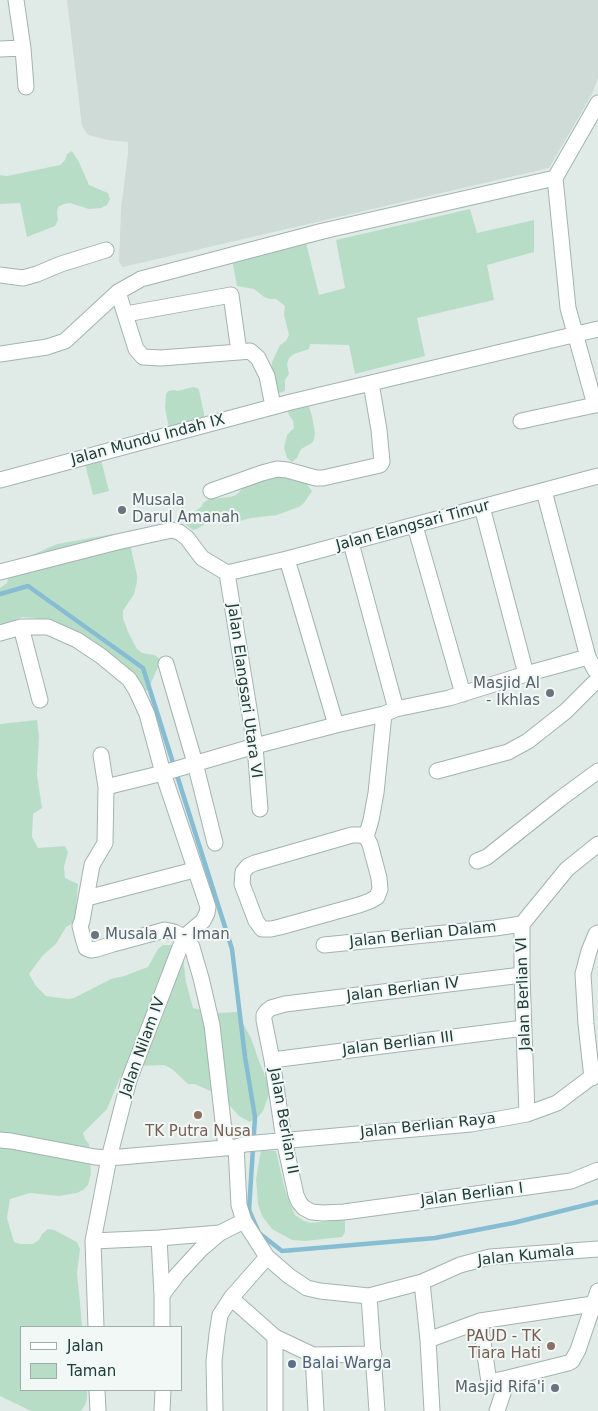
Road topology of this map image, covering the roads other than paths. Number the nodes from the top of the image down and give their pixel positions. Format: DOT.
graph roads {
  1 [pos="16,0"];
  2 [pos="23,48"];
  3 [pos="0,49"];
  4 [pos="26,87"];
  5 [pos="598,103"];
  6 [pos="556,178"];
  7 [pos="106,250"];
  8 [pos="0,275"];
  9 [pos="118,292"];
  10 [pos="126,314"];
  11 [pos="598,329"];
  12 [pos="576,335"];
  13 [pos="239,352"];
  14 [pos="0,354"];
  15 [pos="371,383"];
  16 [pos="597,405"];
  17 [pos="273,406"];
  18 [pos="521,421"];
  19 [pos="598,476"];
  20 [pos="0,480"];
  21 [pos="211,491"];
  22 [pos="544,491"];
  23 [pos="482,507"];
  24 [pos="415,526"];
  25 [pos="351,543"];
  26 [pos="287,559"];
  27 [pos="0,572"];
  28 [pos="227,573"];
  29 [pos="21,626"];
  30 [pos="0,633"];
  31 [pos="166,664"];
  32 [pos="526,674"];
  33 [pos="595,675"];
  34 [pos="463,694"];
  35 [pos="40,700"];
  36 [pos="390,711"];
  37 [pos="336,724"];
  38 [pos="255,746"];
  39 [pos="100,755"];
  40 [pos="178,768"];
  41 [pos="437,771"];
  42 [pos="598,771"];
  43 [pos="106,787"];
  44 [pos="260,809"];
  45 [pos="366,837"];
  46 [pos="216,842"];
  47 [pos="598,844"];
  48 [pos="477,861"];
  49 [pos="194,870"];
  50 [pos="87,898"];
  51 [pos="522,924"];
  52 [pos="598,932"];
  53 [pos="184,937"];
  54 [pos="324,945"];
  55 [pos="594,955"];
  56 [pos="522,976"];
  57 [pos="285,1004"];
  58 [pos="524,1028"];
  59 [pos="272,1060"];
  60 [pos="595,1075"];
  61 [pos="527,1114"];
  62 [pos="0,1140"];
  63 [pos="278,1141"];
  64 [pos="236,1146"];
  65 [pos="108,1158"];
  66 [pos="598,1170"];
  67 [pos="344,1212"];
  68 [pos="244,1221"];
  69 [pos="220,1233"];
  70 [pos="159,1238"];
  71 [pos="93,1240"];
  72 [pos="598,1249"];
  73 [pos="267,1257"];
  74 [pos="422,1282"];
  75 [pos="162,1295"];
  76 [pos="369,1296"];
  77 [pos="231,1298"];
  78 [pos="596,1298"];
  79 [pos="480,1321"];
  80 [pos="96,1326"];
  81 [pos="162,1326"];
  82 [pos="275,1337"];
  83 [pos="428,1340"];
  84 [pos="374,1354"];
  85 [pos="313,1356"];
  86 [pos="508,1378"];
  87 [pos="489,1382"];
  88 [pos="98,1391"];
  89 [pos="163,1391"];
  90 [pos="98,1411"];
  91 [pos="162,1411"];
  92 [pos="215,1411"];
  93 [pos="275,1411"];
  94 [pos="316,1411"];
  95 [pos="377,1411"];
  96 [pos="432,1411"];
  97 [pos="496,1411"];
  1 -- 2 [label="street"];
  2 -- 3 [label="street"];
  2 -- 4 [label="street"];
  5 -- 6 [label="street"];
  6 -- 9 [label="street"];
  6 -- 12 [label="street"];
  7 -- 8 [label="street"];
  9 -- 10 [label="street"];
  9 -- 14 [label="street"];
  10 -- 13 [label="street"];
  10 -- 13 [label="street"];
  11 -- 12 [label="street, Jalan Mundu Indah IX"];
  12 -- 15 [label="street, Jalan Mundu Indah IX"];
  12 -- 16 [label="street"];
  13 -- 17 [label="street"];
  15 -- 17 [label="street, Jalan Mundu Indah IX"];
  15 -- 21 [label="street"];
  16 -- 18 [label="street"];
  17 -- 20 [label="street, Jalan Mundu Indah IX"];
  19 -- 22 [label="street, Jalan Elangsari Timur"];
  22 -- 23 [label="street, Jalan Elangsari Timur"];
  22 -- 33 [label="street"];
  23 -- 24 [label="street, Jalan Elangsari Timur"];
  23 -- 32 [label="street"];
  24 -- 25 [label="street, Jalan Elangsari Timur"];
  24 -- 34 [label="street"];
  25 -- 26 [label="street, Jalan Elangsari Timur"];
  25 -- 36 [label="street"];
  26 -- 28 [label="street, Jalan Elangsari Timur"];
  26 -- 37 [label="street"];
  27 -- 28 [label="street"];
  28 -- 38 [label="street, Jalan Elangsari Utara VI"];
  29 -- 30 [label="street"];
  29 -- 35 [label="street"];
  29 -- 40 [label="street"];
  31 -- 40 [label="street"];
  32 -- 33 [label="street"];
  32 -- 34 [label="street"];
  33 -- 41 [label="street"];
  34 -- 36 [label="street"];
  36 -- 37 [label="street"];
  36 -- 45 [label="street"];
  37 -- 38 [label="street"];
  38 -- 40 [label="street"];
  38 -- 44 [label="street, Jalan Elangsari Utara VI"];
  39 -- 43 [label="street"];
  40 -- 43 [label="street"];
  40 -- 46 [label="street"];
  40 -- 49 [label="street"];
  42 -- 48 [label="street"];
  43 -- 50 [label="street"];
  45 -- 45 [label="street"];
  47 -- 51 [label="street, Jalan Berlian VI"];
  49 -- 50 [label="street"];
  49 -- 53 [label="street"];
  50 -- 53 [label="street"];
  51 -- 54 [label="street, Jalan Berlian Dalam"];
  51 -- 56 [label="street, Jalan Berlian VI"];
  52 -- 55 [label="street"];
  53 -- 64 [label="street"];
  53 -- 65 [label="street, Jalan Nilam IV"];
  55 -- 60 [label="street"];
  56 -- 57 [label="street, Jalan Berlian IV"];
  56 -- 58 [label="street, Jalan Berlian VI"];
  57 -- 59 [label="street, Jalan Berlian II"];
  58 -- 59 [label="street, Jalan Berlian III"];
  58 -- 61 [label="street, Jalan Berlian VI"];
  59 -- 63 [label="street, Jalan Berlian II"];
  60 -- 61 [label="street, Jalan Berlian Raya"];
  61 -- 63 [label="street, Jalan Berlian Raya"];
  62 -- 65 [label="street, Jalan Berlian Raya"];
  63 -- 64 [label="street, Jalan Berlian Raya"];
  63 -- 67 [label="street, Jalan Berlian II"];
  64 -- 65 [label="street, Jalan Berlian Raya"];
  64 -- 68 [label="street"];
  65 -- 71 [label="street, Jalan Nilam IV"];
  66 -- 67 [label="street, Jalan Berlian I"];
  68 -- 69 [label="street"];
  68 -- 73 [label="street"];
  69 -- 70 [label="street"];
  69 -- 75 [label="street"];
  70 -- 71 [label="street"];
  70 -- 75 [label="street"];
  71 -- 80 [label="street, Jalan Nilam IV"];
  72 -- 74 [label="street, Jalan Kumala"];
  73 -- 76 [label="street"];
  73 -- 77 [label="street"];
  74 -- 76 [label="street, Jalan Kumala"];
  74 -- 83 [label="street"];
  75 -- 81 [label="street"];
  76 -- 84 [label="street"];
  77 -- 82 [label="street"];
  77 -- 92 [label="street"];
  78 -- 79 [label="street"];
  78 -- 86 [label="street"];
  79 -- 83 [label="street"];
  79 -- 87 [label="street"];
  82 -- 85 [label="street"];
  82 -- 93 [label="street"];
  83 -- 96 [label="street"];
  84 -- 85 [label="street"];
  84 -- 95 [label="street"];
  85 -- 94 [label="street"];
  86 -- 87 [label="street"];
  86 -- 97 [label="street"];
  87 -- 97 [label="street"];
  88 -- 90 [label="street"];
  89 -- 91 [label="street"];
}
